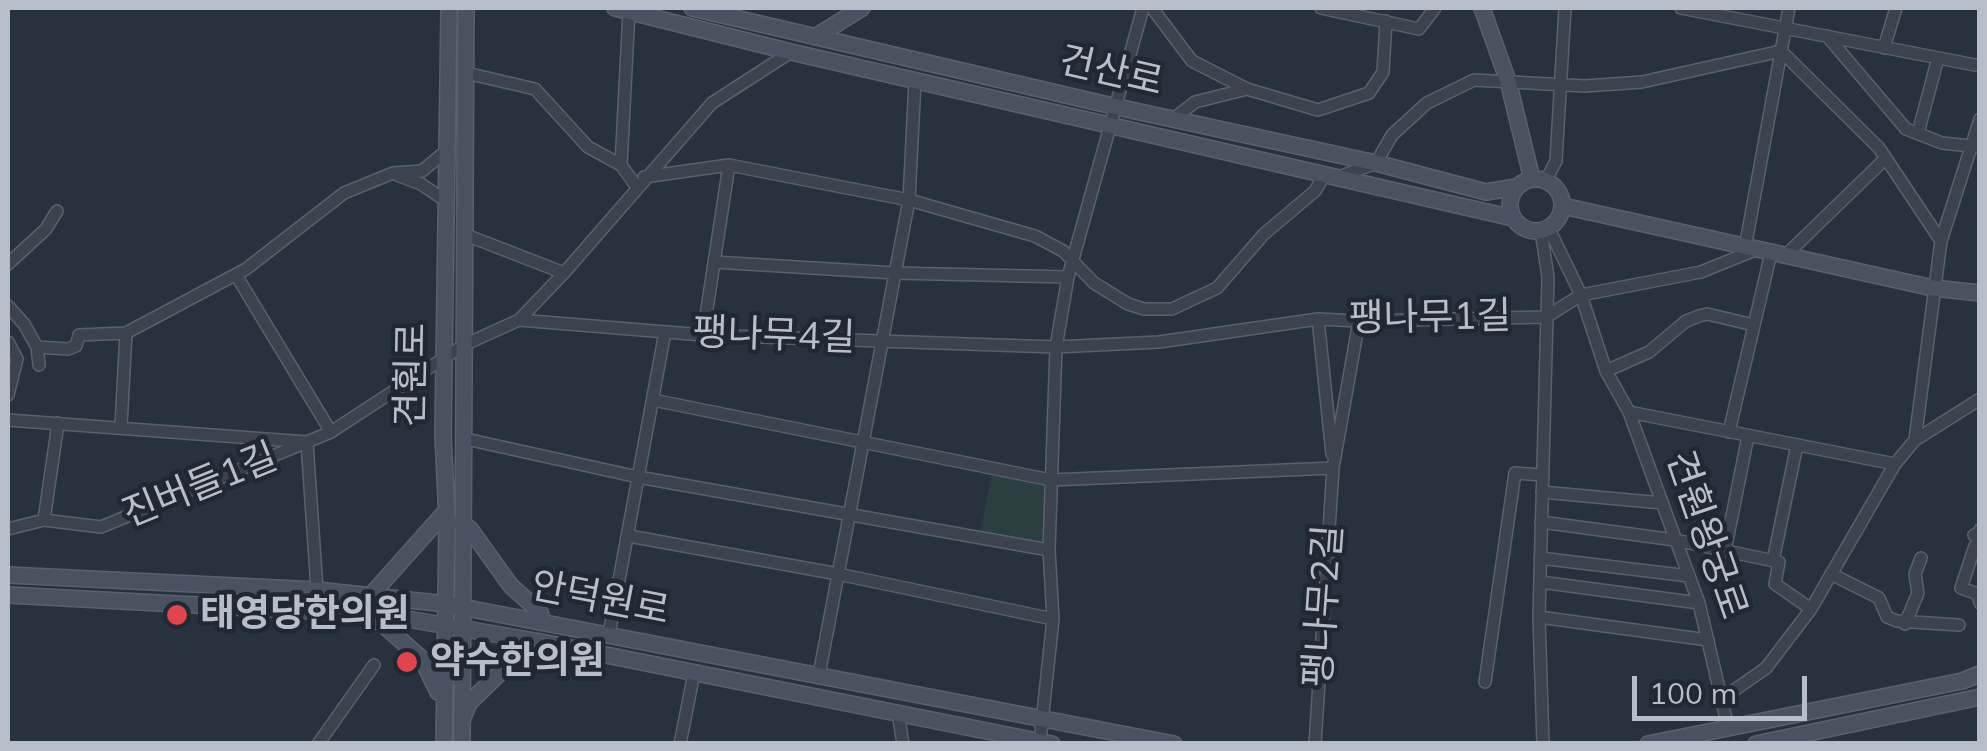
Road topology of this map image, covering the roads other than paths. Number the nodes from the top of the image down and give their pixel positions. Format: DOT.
graph roads {
  1 [pos="449,8"];
  2 [pos="466,8"];
  3 [pos="692,8"];
  4 [pos="862,8"];
  5 [pos="1143,8"];
  6 [pos="1152,8"];
  7 [pos="1321,8"];
  8 [pos="1435,8"];
  9 [pos="1482,8"];
  10 [pos="1565,8"];
  11 [pos="1681,8"];
  12 [pos="1790,8"];
  13 [pos="1896,8"];
  14 [pos="622,9"];
  15 [pos="1386,21"];
  16 [pos="1785,28"];
  17 [pos="816,36"];
  18 [pos="1827,36"];
  19 [pos="1884,48"];
  20 [pos="791,52"];
  21 [pos="1781,52"];
  22 [pos="1938,58"];
  23 [pos="1980,66"];
  24 [pos="466,72"];
  25 [pos="915,80"];
  26 [pos="1508,81"];
  27 [pos="1560,82"];
  28 [pos="1247,90"];
  29 [pos="1116,108"];
  30 [pos="1980,119"];
  31 [pos="1172,120"];
  32 [pos="1112,126"];
  33 [pos="1912,131"];
  34 [pos="1975,146"];
  35 [pos="446,151"];
  36 [pos="1886,158"];
  37 [pos="1376,163"];
  38 [pos="621,164"];
  39 [pos="729,165"];
  40 [pos="1331,176"];
  41 [pos="419,177"];
  42 [pos="1539,180"];
  43 [pos="640,182"];
  44 [pos="1516,187"];
  45 [pos="910,200"];
  46 [pos="446,201"];
  47 [pos="1563,206"];
  48 [pos="56,211"];
  49 [pos="1513,218"];
  50 [pos="1545,230"];
  51 [pos="466,235"];
  52 [pos="1940,241"];
  53 [pos="1764,251"];
  54 [pos="1073,261"];
  55 [pos="714,262"];
  56 [pos="8,264"];
  57 [pos="895,273"];
  58 [pos="564,274"];
  59 [pos="236,275"];
  60 [pos="1068,277"];
  61 [pos="1933,288"];
  62 [pos="1980,293"];
  63 [pos="1581,295"];
  64 [pos="8,306"];
  65 [pos="1546,317"];
  66 [pos="1318,319"];
  67 [pos="519,320"];
  68 [pos="1359,321"];
  69 [pos="1754,325"];
  70 [pos="665,332"];
  71 [pos="126,333"];
  72 [pos="704,335"];
  73 [pos="883,339"];
  74 [pos="8,342"];
  75 [pos="464,345"];
  76 [pos="37,347"];
  77 [pos="1056,347"];
  78 [pos="445,358"];
  79 [pos="38,364"];
  80 [pos="1606,371"];
  81 [pos="8,395"];
  82 [pos="1980,399"];
  83 [pos="652,400"];
  84 [pos="1629,412"];
  85 [pos="8,420"];
  86 [pos="58,423"];
  87 [pos="121,426"];
  88 [pos="331,432"];
  89 [pos="1729,432"];
  90 [pos="1748,436"];
  91 [pos="466,439"];
  92 [pos="1915,440"];
  93 [pos="307,442"];
  94 [pos="863,442"];
  95 [pos="1796,445"];
  96 [pos="1896,464"];
  97 [pos="1334,468"];
  98 [pos="1542,475"];
  99 [pos="638,477"];
  100 [pos="1051,480"];
  101 [pos="1542,492"];
  102 [pos="1662,503"];
  103 [pos="447,510"];
  104 [pos="849,515"];
  105 [pos="44,520"];
  106 [pos="1541,522"];
  107 [pos="461,523"];
  108 [pos="8,529"];
  109 [pos="629,536"];
  110 [pos="1976,537"];
  111 [pos="1675,540"];
  112 [pos="1048,550"];
  113 [pos="1725,551"];
  114 [pos="1540,558"];
  115 [pos="1921,558"];
  116 [pos="1773,561"];
  117 [pos="838,574"];
  118 [pos="1831,574"];
  119 [pos="8,575"];
  120 [pos="1690,576"];
  121 [pos="1540,582"];
  122 [pos="316,590"];
  123 [pos="8,594"];
  124 [pos="372,594"];
  125 [pos="1980,603"];
  126 [pos="1699,604"];
  127 [pos="453,605"];
  128 [pos="1811,609"];
  129 [pos="370,614"];
  130 [pos="1539,617"];
  131 [pos="1053,619"];
  132 [pos="542,620"];
  133 [pos="1905,624"];
  134 [pos="1959,625"];
  135 [pos="453,628"];
  136 [pos="609,634"];
  137 [pos="1708,640"];
  138 [pos="541,642"];
  139 [pos="374,665"];
  140 [pos="694,673"];
  141 [pos="1980,674"];
  142 [pos="819,675"];
  143 [pos="1485,682"];
  144 [pos="445,693"];
  145 [pos="1980,697"];
  146 [pos="1724,698"];
  147 [pos="898,712"];
  148 [pos="1044,720"];
  149 [pos="461,721"];
  150 [pos="1728,727"];
  151 [pos="1046,742"];
  152 [pos="318,744"];
  153 [pos="444,744"];
  154 [pos="462,744"];
  155 [pos="680,744"];
  156 [pos="903,744"];
  157 [pos="1174,744"];
  158 [pos="1315,744"];
  159 [pos="1543,744"];
  160 [pos="1648,744"];
  161 [pos="1756,744"];
  1 -- 35 [label="street, 견훤로"];
  2 -- 24 [label="street, 견훤로"];
  3 -- 17 [label="street, 건산로"];
  4 -- 17 [label="street"];
  5 -- 29 [label="street"];
  6 -- 28 [label="street"];
  7 -- 15 [label="street"];
  8 -- 15 [label="street"];
  9 -- 26 [label="street"];
  10 -- 27 [label="street"];
  11 -- 16 [label="street"];
  12 -- 16 [label="street"];
  13 -- 19 [label="street"];
  14 -- 20 [label="street, 건산로"];
  14 -- 38 [label="street, 건산로"];
  15 -- 28 [label="street"];
  16 -- 18 [label="street"];
  16 -- 21 [label="street"];
  17 -- 20 [label="street"];
  17 -- 29 [label="street, 건산로"];
  18 -- 19 [label="street"];
  18 -- 33 [label="street"];
  19 -- 22 [label="street"];
  20 -- 25 [label="street, 건산로"];
  20 -- 43 [label="street"];
  21 -- 27 [label="street"];
  21 -- 36 [label="street"];
  21 -- 53 [label="street"];
  22 -- 23 [label="street"];
  22 -- 33 [label="street"];
  24 -- 38 [label="street"];
  24 -- 51 [label="street, 견훤로"];
  25 -- 32 [label="street, 건산로"];
  25 -- 45 [label="street, 팽나무4길"];
  26 -- 27 [label="street"];
  26 -- 37 [label="street"];
  26 -- 42 [label="street"];
  27 -- 42 [label="street"];
  28 -- 31 [label="street"];
  29 -- 31 [label="street, 건산로"];
  29 -- 32 [label="street"];
  30 -- 34 [label="street"];
  31 -- 37 [label="street, 건산로"];
  32 -- 40 [label="street, 건산로"];
  32 -- 54 [label="street"];
  33 -- 34 [label="street"];
  34 -- 52 [label="street"];
  35 -- 41 [label="street"];
  35 -- 46 [label="street, 견훤로"];
  36 -- 52 [label="street"];
  36 -- 53 [label="street"];
  37 -- 40 [label="street"];
  37 -- 44 [label="street, 건산로"];
  38 -- 43 [label="street"];
  39 -- 43 [label="street"];
  39 -- 45 [label="street"];
  39 -- 55 [label="street"];
  40 -- 49 [label="street, 건산로"];
  40 -- 54 [label="street"];
  41 -- 46 [label="street"];
  41 -- 59 [label="street"];
  42 -- 44 [label="street, 건산로"];
  42 -- 47 [label="street"];
  43 -- 58 [label="street"];
  44 -- 49 [label="street"];
  45 -- 54 [label="street"];
  45 -- 57 [label="street, 팽나무4길"];
  46 -- 78 [label="street, 견훤로"];
  47 -- 50 [label="street"];
  47 -- 53 [label="street"];
  48 -- 56 [label="street"];
  49 -- 50 [label="street, 건산로"];
  50 -- 63 [label="street, 견훤왕궁로"];
  50 -- 65 [label="street"];
  51 -- 58 [label="street"];
  51 -- 75 [label="street, 견훤로"];
  52 -- 61 [label="street"];
  53 -- 61 [label="street"];
  53 -- 63 [label="street"];
  53 -- 69 [label="street"];
  54 -- 60 [label="street"];
  55 -- 57 [label="street, 팽나무4길"];
  55 -- 72 [label="street"];
  57 -- 60 [label="street, 팽나무4길"];
  57 -- 73 [label="street, 팽나무4길"];
  58 -- 67 [label="street"];
  59 -- 71 [label="street"];
  59 -- 88 [label="street, 진버들1길"];
  60 -- 77 [label="street"];
  61 -- 62 [label="street"];
  61 -- 92 [label="street"];
  63 -- 65 [label="street"];
  63 -- 80 [label="street, 견훤왕궁로"];
  64 -- 76 [label="street"];
  65 -- 68 [label="street, 팽나무1길"];
  65 -- 98 [label="street, 팽나무1길"];
  66 -- 68 [label="street, 팽나무1길"];
  66 -- 77 [label="street, 팽나무4길"];
  66 -- 97 [label="street, 팽나무2길"];
  67 -- 70 [label="street, 팽나무4길"];
  67 -- 75 [label="street, 진버들1길"];
  68 -- 97 [label="street, 팽나무2길"];
  69 -- 80 [label="street"];
  69 -- 89 [label="street"];
  70 -- 72 [label="street, 팽나무4길"];
  70 -- 83 [label="street"];
  71 -- 76 [label="street"];
  71 -- 87 [label="street"];
  72 -- 73 [label="street, 팽나무4길"];
  73 -- 77 [label="street, 팽나무4길"];
  73 -- 94 [label="street, 팽나무4길"];
  74 -- 81 [label="street"];
  75 -- 78 [label="street, 진버들1길"];
  75 -- 91 [label="street, 견훤로"];
  76 -- 79 [label="street"];
  77 -- 100 [label="street"];
  78 -- 88 [label="street, 진버들1길"];
  78 -- 103 [label="street, 견훤로"];
  80 -- 84 [label="street, 견훤왕궁로"];
  82 -- 92 [label="street"];
  83 -- 94 [label="street"];
  83 -- 99 [label="street"];
  84 -- 89 [label="street"];
  84 -- 102 [label="street, 견훤왕궁로"];
  85 -- 86 [label="street"];
  86 -- 87 [label="street"];
  86 -- 105 [label="street"];
  87 -- 93 [label="street"];
  88 -- 93 [label="street, 진버들1길"];
  89 -- 90 [label="street"];
  90 -- 95 [label="street"];
  90 -- 113 [label="street"];
  91 -- 99 [label="street"];
  91 -- 107 [label="street, 견훤로"];
  92 -- 96 [label="street"];
  93 -- 105 [label="street, 진버들1길"];
  93 -- 122 [label="street"];
  94 -- 100 [label="street, 팽나무2길"];
  94 -- 104 [label="street, 팽나무4길"];
  95 -- 96 [label="street"];
  95 -- 116 [label="street"];
  96 -- 118 [label="street"];
  97 -- 100 [label="street, 팽나무2길"];
  97 -- 158 [label="street, 팽나무2길"];
  98 -- 101 [label="street, 팽나무1길"];
  98 -- 143 [label="street"];
  99 -- 104 [label="street"];
  99 -- 109 [label="street"];
  100 -- 112 [label="street"];
  101 -- 102 [label="street"];
  101 -- 106 [label="street, 팽나무1길"];
  102 -- 111 [label="street, 견훤왕궁로"];
  103 -- 124 [label="street"];
  103 -- 127 [label="street, 견훤로"];
  104 -- 112 [label="street"];
  104 -- 117 [label="street, 팽나무4길"];
  105 -- 108 [label="street, 진버들1길"];
  106 -- 111 [label="street"];
  106 -- 114 [label="street, 팽나무1길"];
  107 -- 127 [label="street, 견훤로"];
  107 -- 132 [label="street"];
  109 -- 117 [label="street"];
  109 -- 136 [label="street"];
  110 -- 125 [label="street"];
  111 -- 113 [label="street"];
  111 -- 120 [label="street, 견훤왕궁로"];
  112 -- 131 [label="street"];
  113 -- 116 [label="street"];
  114 -- 120 [label="street"];
  114 -- 121 [label="street, 팽나무1길"];
  115 -- 133 [label="street"];
  116 -- 128 [label="street"];
  117 -- 131 [label="street"];
  117 -- 142 [label="street, 팽나무4길"];
  118 -- 128 [label="street"];
  118 -- 133 [label="street"];
  119 -- 122 [label="street, 안덕원로"];
  120 -- 126 [label="street, 견훤왕궁로"];
  121 -- 126 [label="street"];
  121 -- 130 [label="street, 팽나무1길"];
  122 -- 124 [label="street, 안덕원로"];
  123 -- 129 [label="street, 안덕원로"];
  124 -- 127 [label="street, 안덕원로"];
  126 -- 137 [label="street, 견훤왕궁로"];
  127 -- 132 [label="street, 안덕원로"];
  127 -- 135 [label="street, 견훤로"];
  128 -- 146 [label="street"];
  129 -- 135 [label="street, 안덕원로"];
  129 -- 144 [label="street"];
  130 -- 137 [label="street"];
  130 -- 159 [label="street, 팽나무1길"];
  131 -- 148 [label="street"];
  132 -- 136 [label="street, 안덕원로"];
  133 -- 134 [label="street"];
  135 -- 138 [label="street, 안덕원로"];
  135 -- 144 [label="street, 견훤로"];
  135 -- 149 [label="street, 견훤로"];
  136 -- 142 [label="street, 안덕원로"];
  137 -- 146 [label="street, 견훤왕궁로"];
  138 -- 140 [label="street, 안덕원로"];
  138 -- 149 [label="street"];
  139 -- 152 [label="street"];
  140 -- 147 [label="street, 안덕원로"];
  140 -- 155 [label="street"];
  141 -- 150 [label="street"];
  142 -- 148 [label="street, 안덕원로"];
  144 -- 153 [label="street, 견훤로"];
  145 -- 161 [label="street"];
  146 -- 150 [label="street, 견훤왕궁로"];
  147 -- 151 [label="street, 안덕원로"];
  147 -- 156 [label="street"];
  148 -- 151 [label="street"];
  148 -- 157 [label="street, 안덕원로"];
  149 -- 154 [label="street, 견훤로"];
  150 -- 160 [label="street"];
}
